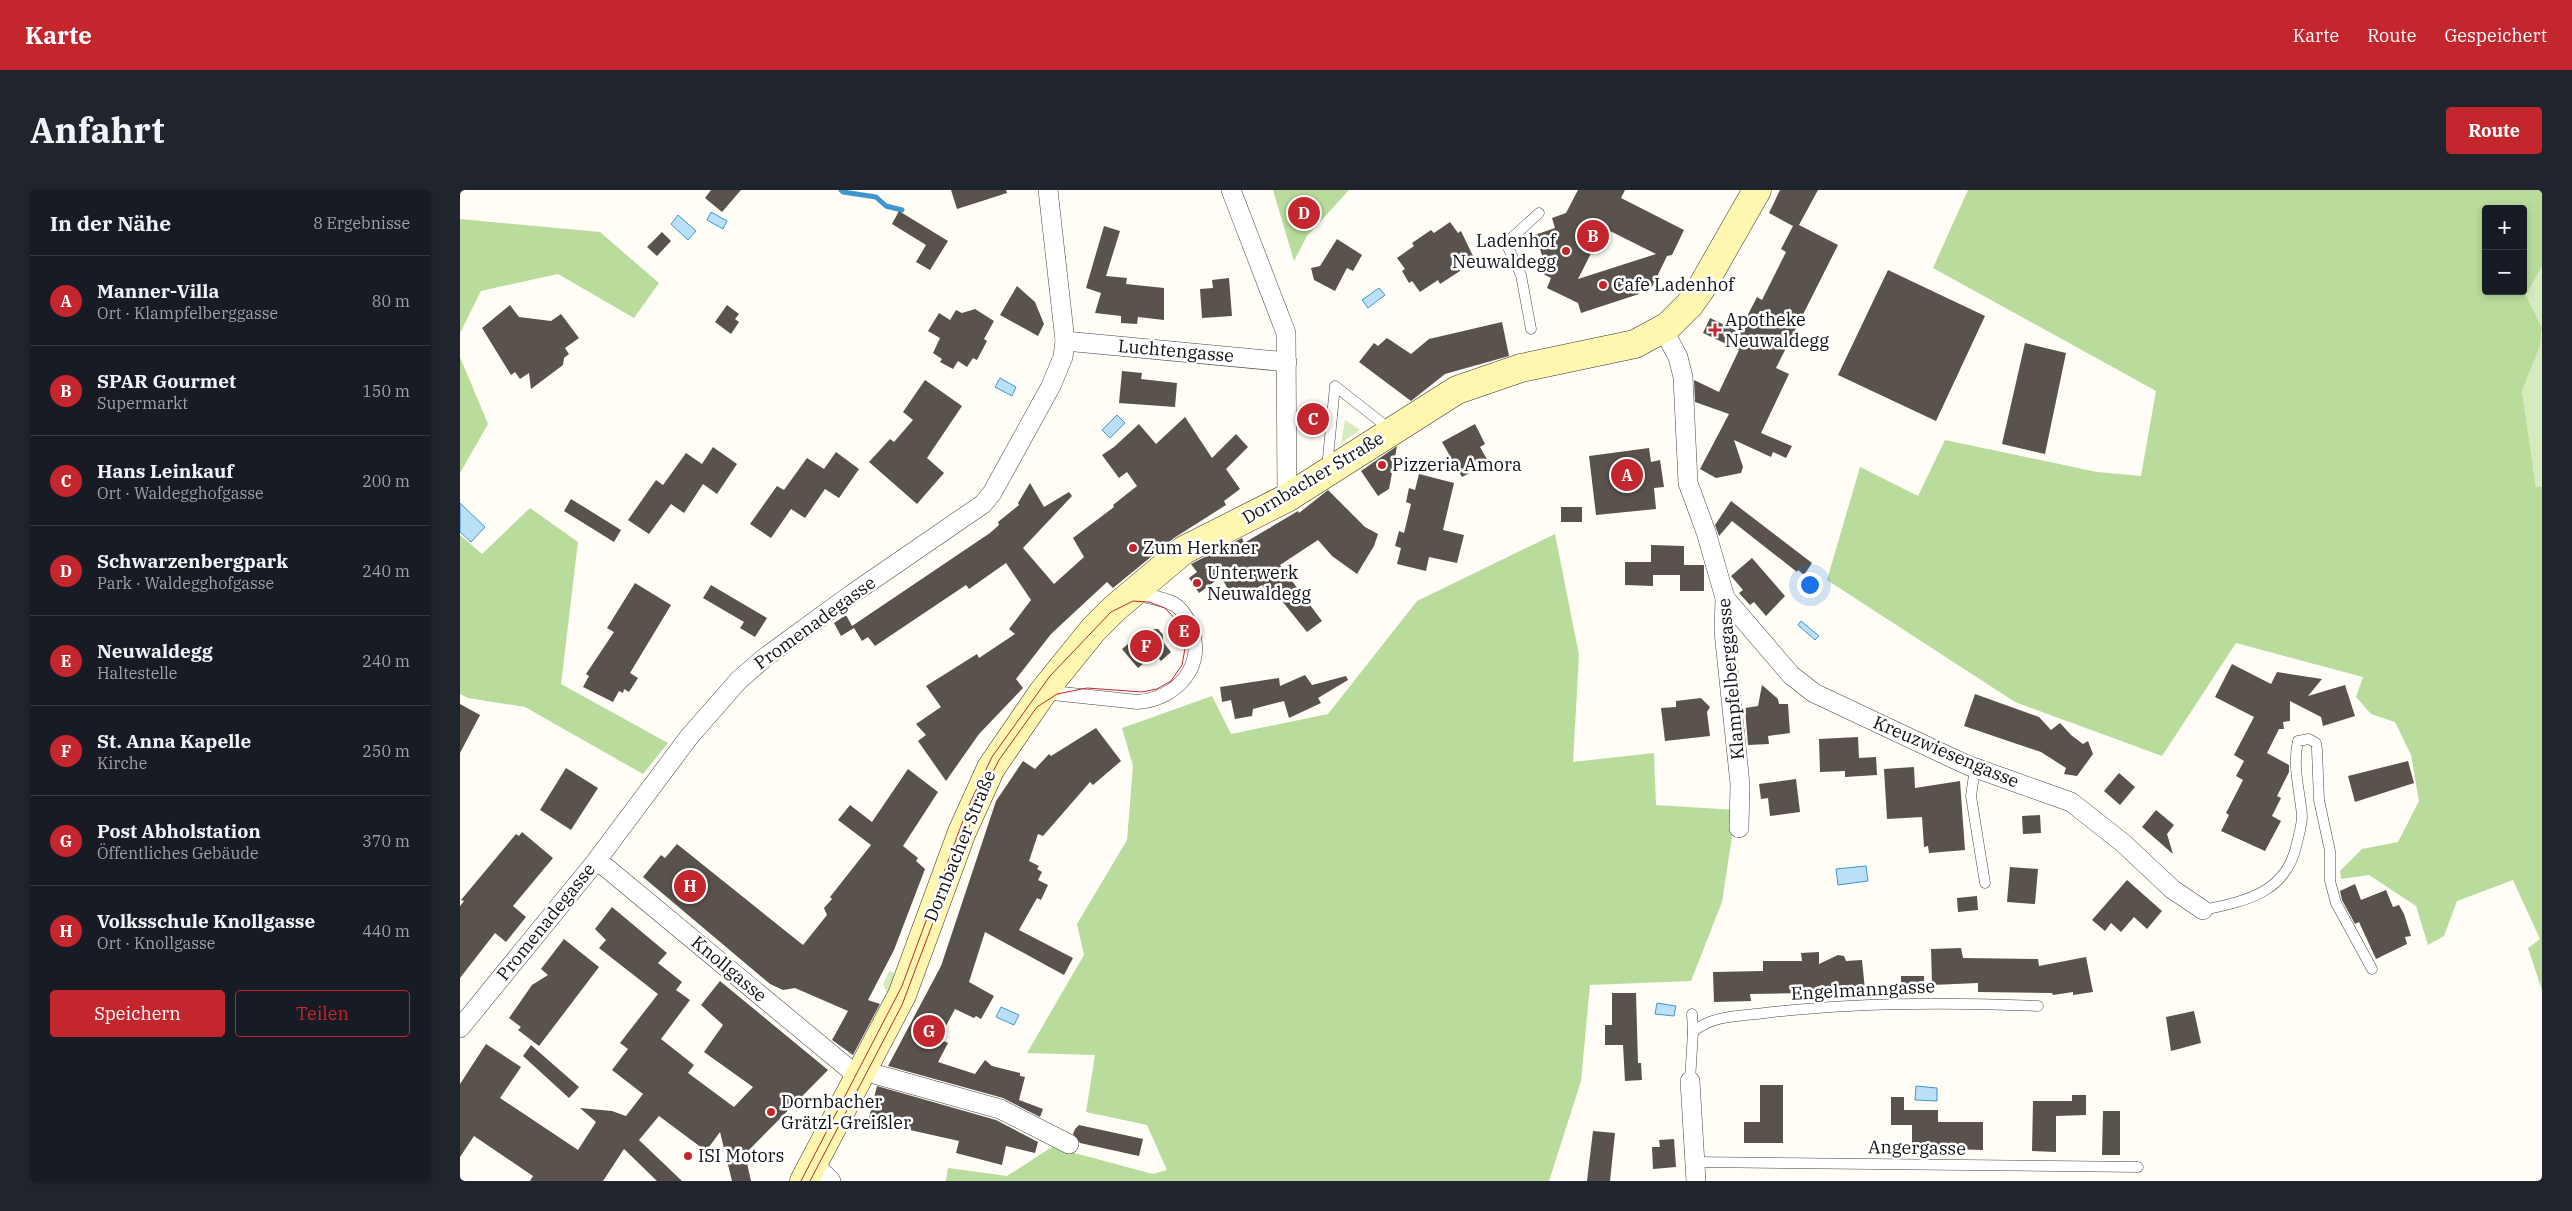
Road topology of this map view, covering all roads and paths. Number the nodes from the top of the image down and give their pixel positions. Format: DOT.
graph roads {
  1 [pos="1048,190"];
  2 [pos="1231,190"];
  3 [pos="1757,190"];
  4 [pos="1539,213"];
  5 [pos="1531,329"];
  6 [pos="1663,329"];
  7 [pos="1065,341"];
  8 [pos="1287,362"];
  9 [pos="1392,431"];
  10 [pos="1327,473"];
  11 [pos="1287,498"];
  12 [pos="1133,593"];
  13 [pos="1725,598"];
  14 [pos="1042,692"];
  15 [pos="1975,768"];
  16 [pos="1739,828"];
  17 [pos="597,860"];
  18 [pos="1985,883"];
  19 [pos="2202,910"];
  20 [pos="2372,969"];
  21 [pos="2038,1006"];
  22 [pos="1692,1014"];
  23 [pos="460,1028"];
  24 [pos="1693,1032"];
  25 [pos="862,1075"];
  26 [pos="1690,1081"];
  27 [pos="1069,1144"];
  28 [pos="1696,1162"];
  29 [pos="2138,1167"];
  30 [pos="816,1175"];
  31 [pos="1696,1181"];
  1 -- 7 [label="street, Promenadegasse"];
  2 -- 8 [label="street"];
  3 -- 6 [label="main road, Dornbacher Straße"];
  4 -- 5 [label="lane"];
  6 -- 9 [label="main road, Dornbacher Straße"];
  6 -- 13 [label="street, Klampfelberggasse"];
  7 -- 8 [label="street, Luchtengasse"];
  7 -- 17 [label="street, Promenadegasse"];
  8 -- 11 [label="street"];
  9 -- 10 [label="main road, Dornbacher Straße"];
  9 -- 10 [label="lane"];
  10 -- 11 [label="main road, Dornbacher Straße"];
  11 -- 12 [label="main road, Dornbacher Straße"];
  12 -- 14 [label="main road, Dornbacher Straße"];
  12 -- 14 [label="street"];
  13 -- 15 [label="street, Kreuzwiesengasse"];
  13 -- 16 [label="street, Klampfelberggasse"];
  14 -- 25 [label="main road, Dornbacher Straße"];
  15 -- 18 [label="lane"];
  15 -- 19 [label="street, Kreuzwiesengasse"];
  17 -- 23 [label="street, Promenadegasse"];
  17 -- 25 [label="street, Knollgasse"];
  19 -- 20 [label="lane"];
  21 -- 24 [label="lane, Engelmanngasse"];
  22 -- 24 [label="lane"];
  24 -- 26 [label="lane"];
  25 -- 27 [label="street"];
  25 -- 30 [label="main road, Dornbacher Straße"];
  26 -- 28 [label="street"];
  28 -- 29 [label="lane, Angergasse"];
  28 -- 31 [label="street"];
}
